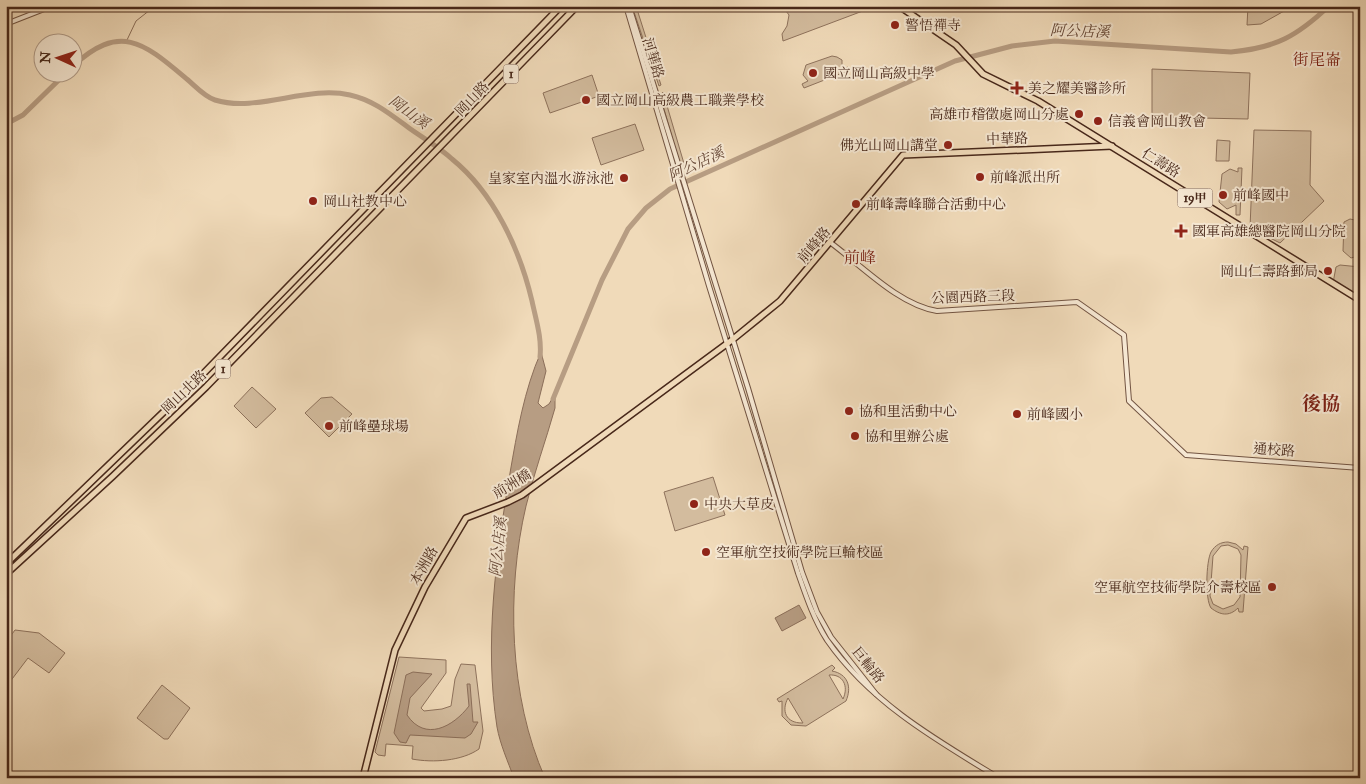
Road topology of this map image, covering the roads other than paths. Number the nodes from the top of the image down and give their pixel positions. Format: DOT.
graph roads {
  1 [pos="52,6"];
  2 [pos="561,6"];
  3 [pos="577,6"];
  4 [pos="627,6"];
  5 [pos="899,6"];
  6 [pos="6,24"];
  7 [pos="428,143"];
  8 [pos="1112,146"];
  9 [pos="432,155"];
  10 [pos="903,155"];
  11 [pos="685,196"];
  12 [pos="831,243"];
  13 [pos="1360,300"];
  14 [pos="732,340"];
  15 [pos="727,343"];
  16 [pos="1186,455"];
  17 [pos="1360,468"];
  18 [pos="487,511"];
  19 [pos="6,564"];
  20 [pos="6,574"];
  21 [pos="878,695"];
  22 [pos="365,778"];
  23 [pos="999,778"];
  1 -- 6 [label="street"];
  2 -- 7 [label="main road, 岡山路 / 1"];
  3 -- 9 [label="main road, 岡山路 / 1"];
  4 -- 11 [label="street, 河華路"];
  5 -- 8 [label="main road, 仁壽路 / 19甲"];
  7 -- 19 [label="main road, 岡山北路 / 1"];
  8 -- 10 [label="main road, 中華路"];
  8 -- 13 [label="main road, 仁壽路 / 19甲"];
  9 -- 20 [label="main road, 岡山北路 / 1"];
  10 -- 12 [label="main road, 前峰路"];
  11 -- 14 [label="street"];
  11 -- 15 [label="street"];
  12 -- 14 [label="main road, 前峰路"];
  12 -- 16 [label="street, 公園西路三段"];
  14 -- 15 [label="main road, 前峰路"];
  14 -- 21 [label="street, 巨輪路"];
  15 -- 18 [label="main road, 前洲橋"];
  15 -- 21 [label="street, 巨輪路"];
  16 -- 17 [label="street, 通校路"];
  18 -- 22 [label="main road, 本洲路"];
  21 -- 23 [label="street"];
}
